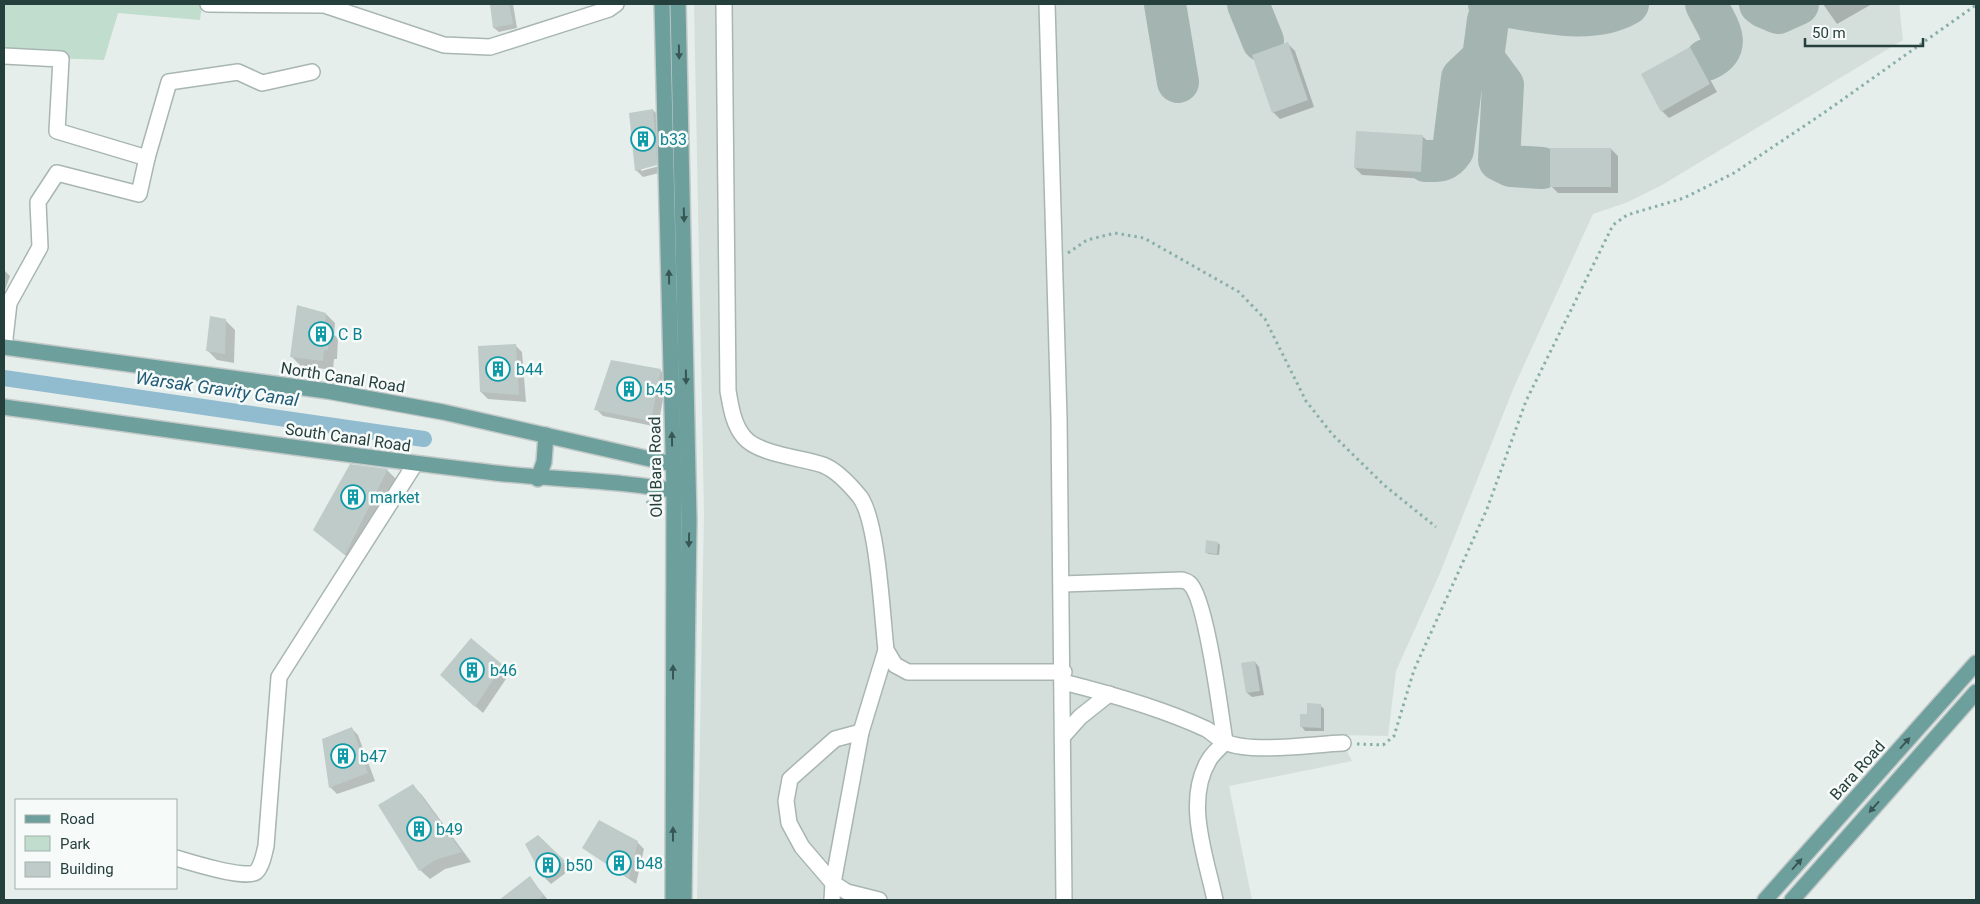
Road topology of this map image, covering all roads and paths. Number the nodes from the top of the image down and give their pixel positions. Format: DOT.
graph roads {
  1 [pos="208,4"];
  2 [pos="616,4"];
  3 [pos="662,4"];
  4 [pos="678,4"];
  5 [pos="724,4"];
  6 [pos="1047,4"];
  7 [pos="1976,5"];
  8 [pos="4,56"];
  9 [pos="312,72"];
  10 [pos="674,109"];
  11 [pos="147,158"];
  12 [pos="1055,262"];
  13 [pos="4,346"];
  14 [pos="4,407"];
  15 [pos="546,435"];
  16 [pos="415,464"];
  17 [pos="672,464"];
  18 [pos="689,472"];
  19 [pos="538,479"];
  20 [pos="636,486"];
  21 [pos="674,490"];
  22 [pos="689,493"];
  23 [pos="657,525"];
  24 [pos="1436,527"];
  25 [pos="1062,584"];
  26 [pos="886,650"];
  27 [pos="1976,663"];
  28 [pos="1063,677"];
  29 [pos="1976,692"];
  30 [pos="1109,694"];
  31 [pos="861,732"];
  32 [pos="1064,735"];
  33 [pos="1225,742"];
  34 [pos="1343,743"];
  35 [pos="178,859"];
  36 [pos="833,883"];
  37 [pos="673,900"];
  38 [pos="684,900"];
  39 [pos="832,900"];
  40 [pos="879,900"];
  41 [pos="1064,900"];
  42 [pos="1215,900"];
  43 [pos="1764,900"];
  44 [pos="1792,900"];
  1 -- 2 [label="street"];
  3 -- 10 [label="main road, Old Bara Road"];
  4 -- 10 [label="main road, one-way"];
  5 -- 26 [label="street"];
  6 -- 12 [label="street"];
  7 -- 34 [label="path"];
  8 -- 11 [label="street"];
  9 -- 11 [label="street"];
  17 -- 10 [label="main road, Old Bara Road, one-way"];
  10 -- 18 [label="main road, one-way"];
  11 -- 13 [label="street"];
  12 -- 24 [label="path"];
  12 -- 25 [label="street"];
  13 -- 15 [label="main road, North Canal Road"];
  14 -- 16 [label="main road, South Canal Road"];
  15 -- 17 [label="main road, North Canal Road"];
  15 -- 19 [label="main road"];
  16 -- 19 [label="main road, South Canal Road"];
  16 -- 35 [label="street"];
  17 -- 18 [label="main road, North Canal Road"];
  17 -- 21 [label="main road, Old Bara Road"];
  18 -- 22 [label="main road"];
  19 -- 20 [label="main road, South Canal Road"];
  20 -- 21 [label="main road, South Canal Road"];
  20 -- 23 [label="path"];
  21 -- 22 [label="main road, South Canal Road"];
  37 -- 21 [label="main road, Old Bara Road, one-way"];
  22 -- 38 [label="main road, one-way"];
  25 -- 28 [label="street"];
  25 -- 33 [label="street"];
  26 -- 28 [label="street"];
  26 -- 31 [label="street"];
  43 -- 27 [label="main road, Bara Road, one-way"];
  28 -- 30 [label="street"];
  28 -- 32 [label="street"];
  29 -- 44 [label="main road, one-way"];
  30 -- 32 [label="street"];
  30 -- 33 [label="street"];
  31 -- 36 [label="street"];
  31 -- 36 [label="street"];
  32 -- 41 [label="street"];
  33 -- 34 [label="street"];
  33 -- 42 [label="street"];
  36 -- 39 [label="street"];
  36 -- 40 [label="street"];
}
